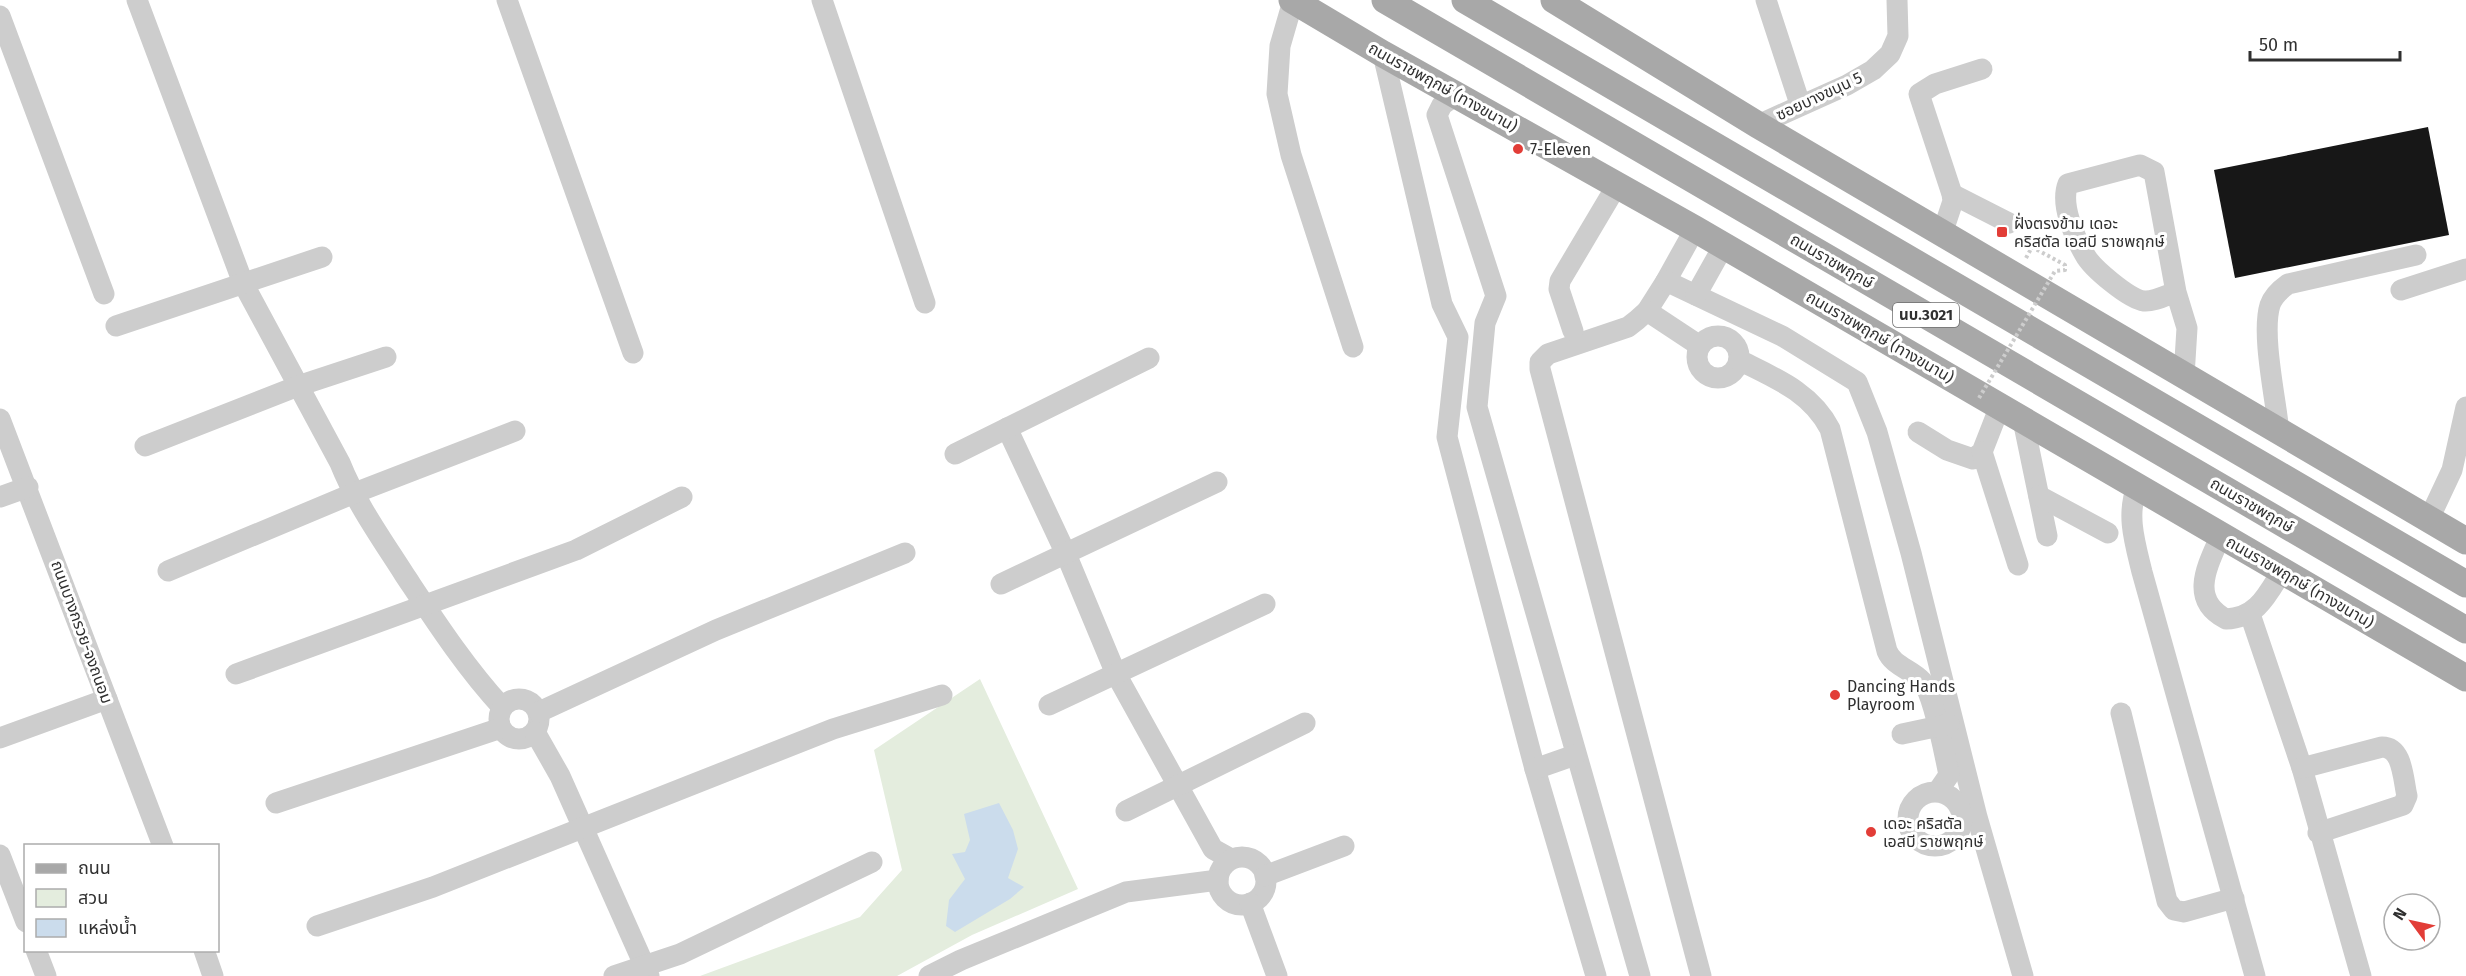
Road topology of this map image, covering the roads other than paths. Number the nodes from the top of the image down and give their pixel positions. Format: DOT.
graph roads {
  1 [pos="137,0"];
  2 [pos="507,0"];
  3 [pos="822,0"];
  4 [pos="1292,0"];
  5 [pos="1385,0"];
  6 [pos="1465,0"];
  7 [pos="1554,0"];
  8 [pos="1766,0"];
  9 [pos="1897,0"];
  10 [pos="0,16"];
  11 [pos="1383,54"];
  12 [pos="1982,69"];
  13 [pos="1456,95"];
  14 [pos="1800,104"];
  15 [pos="1758,125"];
  16 [pos="1617,185"];
  17 [pos="1952,194"];
  18 [pos="2009,223"];
  19 [pos="1695,229"];
  20 [pos="1942,234"];
  21 [pos="1724,245"];
  22 [pos="2416,255"];
  23 [pos="322,257"];
  24 [pos="2466,269"];
  25 [pos="1666,281"];
  26 [pos="243,283"];
  27 [pos="2401,290"];
  28 [pos="2176,292"];
  29 [pos="104,294"];
  30 [pos="1696,295"];
  31 [pos="925,303"];
  32 [pos="1647,311"];
  33 [pos="117,326"];
  34 [pos="1573,331"];
  35 [pos="1700,346"];
  36 [pos="1353,347"];
  37 [pos="633,353"];
  38 [pos="386,357"];
  39 [pos="1149,358"];
  40 [pos="1739,360"];
  41 [pos="2184,376"];
  42 [pos="298,386"];
  43 [pos="1989,402"];
  44 [pos="2466,407"];
  45 [pos="0,419"];
  46 [pos="2023,420"];
  47 [pos="1006,428"];
  48 [pos="515,431"];
  49 [pos="1918,432"];
  50 [pos="2279,432"];
  51 [pos="145,446"];
  52 [pos="1982,452"];
  53 [pos="955,454"];
  54 [pos="1217,483"];
  55 [pos="28,487"];
  56 [pos="2137,487"];
  57 [pos="352,494"];
  58 [pos="2038,496"];
  59 [pos="0,497"];
  60 [pos="682,497"];
  61 [pos="2318,498"];
  62 [pos="2419,524"];
  63 [pos="2108,533"];
  64 [pos="2047,536"];
  65 [pos="2221,536"];
  66 [pos="2466,541"];
  67 [pos="2466,548"];
  68 [pos="904,554"];
  69 [pos="1066,554"];
  70 [pos="2466,561"];
  71 [pos="2018,565"];
  72 [pos="168,571"];
  73 [pos="2282,571"];
  74 [pos="1001,584"];
  75 [pos="2466,584"];
  76 [pos="1265,604"];
  77 [pos="425,605"];
  78 [pos="2250,614"];
  79 [pos="2466,630"];
  80 [pos="236,674"];
  81 [pos="1116,674"];
  82 [pos="1930,676"];
  83 [pos="2466,678"];
  84 [pos="942,695"];
  85 [pos="107,699"];
  86 [pos="1049,705"];
  87 [pos="2121,713"];
  88 [pos="501,717"];
  89 [pos="537,722"];
  90 [pos="1305,723"];
  91 [pos="1945,725"];
  92 [pos="1902,734"];
  93 [pos="0,738"];
  94 [pos="1575,755"];
  95 [pos="2302,768"];
  96 [pos="1535,769"];
  97 [pos="1179,785"];
  98 [pos="1938,791"];
  99 [pos="276,803"];
  100 [pos="1126,811"];
  101 [pos="1970,819"];
  102 [pos="582,828"];
  103 [pos="2318,833"];
  104 [pos="162,844"];
  105 [pos="1344,846"];
  106 [pos="0,855"];
  107 [pos="1231,859"];
  108 [pos="872,862"];
  109 [pos="1265,876"];
  110 [pos="1218,880"];
  111 [pos="2234,897"];
  112 [pos="1250,903"];
  113 [pos="24,917"];
  114 [pos="318,926"];
  115 [pos="36,952"];
  116 [pos="204,952"];
  117 [pos="963,968"];
  118 [pos="647,972"];
  119 [pos="46,976"];
  120 [pos="213,976"];
  121 [pos="614,976"];
  122 [pos="929,976"];
  123 [pos="1277,976"];
  124 [pos="1596,976"];
  125 [pos="1640,976"];
  126 [pos="1701,976"];
  127 [pos="2023,976"];
  128 [pos="2255,976"];
  129 [pos="2361,976"];
  1 -- 26 [label="street"];
  2 -- 37 [label="street"];
  3 -- 31 [label="street"];
  4 -- 11 [label="main road, ถนนราชพฤกษ์ (ทางขนาน) / นบ.3021"];
  4 -- 36 [label="street"];
  5 -- 79 [label="main road, ถนนราชพฤกษ์ / นบ.3021"];
  6 -- 61 [label="main road, นบ.3021"];
  7 -- 15 [label="main road"];
  8 -- 14 [label="street"];
  9 -- 14 [label="street, ซอยบางขนุน 5"];
  10 -- 29 [label="street"];
  11 -- 13 [label="main road, ถนนราชพฤกษ์ (ทางขนาน) / นบ.3021"];
  11 -- 96 [label="street"];
  12 -- 17 [label="street"];
  13 -- 16 [label="main road, ถนนราชพฤกษ์ (ทางขนาน) / นบ.3021"];
  13 -- 94 [label="street"];
  14 -- 15 [label="street, ซอยบางขนุน 5"];
  15 -- 20 [label="main road"];
  16 -- 19 [label="main road, ถนนราชพฤกษ์ (ทางขนาน) / นบ.3021"];
  16 -- 34 [label="street"];
  17 -- 18 [label="street"];
  17 -- 20 [label="street"];
  19 -- 21 [label="main road, ถนนราชพฤกษ์ (ทางขนาน) / นบ.3021"];
  19 -- 25 [label="street"];
  20 -- 41 [label="main road"];
  21 -- 30 [label="street"];
  21 -- 43 [label="main road, ถนนราชพฤกษ์ (ทางขนาน) / นบ.3021"];
  22 -- 50 [label="street"];
  23 -- 26 [label="street"];
  24 -- 27 [label="street"];
  25 -- 30 [label="street"];
  25 -- 32 [label="street"];
  26 -- 33 [label="street"];
  26 -- 42 [label="street"];
  28 -- 28 [label="street"];
  28 -- 41 [label="street"];
  30 -- 82 [label="street"];
  32 -- 35 [label="street"];
  32 -- 126 [label="street"];
  35 -- 40 [label="street"];
  35 -- 40 [label="street"];
  38 -- 42 [label="street"];
  39 -- 47 [label="street"];
  40 -- 82 [label="street"];
  41 -- 50 [label="main road"];
  42 -- 51 [label="street"];
  42 -- 57 [label="street"];
  43 -- 46 [label="main road, ถนนราชพฤกษ์ (ทางขนาน) / นบ.3021"];
  43 -- 52 [label="street"];
  44 -- 62 [label="street"];
  45 -- 55 [label="street, ถนนบางกรวย-จงถนอม"];
  46 -- 56 [label="main road, ถนนราชพฤกษ์ (ทางขนาน) / นบ.3021"];
  46 -- 58 [label="street"];
  47 -- 53 [label="street"];
  47 -- 69 [label="street"];
  48 -- 57 [label="street"];
  49 -- 52 [label="street"];
  50 -- 62 [label="main road"];
  52 -- 71 [label="street"];
  54 -- 69 [label="street"];
  55 -- 59 [label="street"];
  55 -- 85 [label="street, ถนนบางกรวย-จงถนอม"];
  56 -- 65 [label="main road, ถนนราชพฤกษ์ (ทางขนาน) / นบ.3021"];
  56 -- 111 [label="street"];
  57 -- 72 [label="street"];
  57 -- 77 [label="street"];
  58 -- 63 [label="street"];
  58 -- 64 [label="street"];
  60 -- 77 [label="street"];
  61 -- 62 [label="main road"];
  61 -- 75 [label="main road, นบ.3021"];
  62 -- 66 [label="main road"];
  62 -- 67 [label="main road"];
  62 -- 70 [label="main road"];
  65 -- 73 [label="main road, ถนนราชพฤกษ์ (ทางขนาน) / นบ.3021"];
  65 -- 78 [label="street"];
  68 -- 89 [label="street"];
  69 -- 74 [label="street"];
  69 -- 81 [label="street"];
  73 -- 78 [label="street"];
  73 -- 83 [label="main road, ถนนราชพฤกษ์ (ทางขนาน) / นบ.3021"];
  76 -- 81 [label="street"];
  77 -- 80 [label="street"];
  77 -- 88 [label="street"];
  78 -- 95 [label="street"];
  81 -- 86 [label="street"];
  81 -- 97 [label="street"];
  82 -- 91 [label="street"];
  84 -- 102 [label="street"];
  85 -- 93 [label="street"];
  85 -- 104 [label="street, ถนนบางกรวย-จงถนอม"];
  87 -- 111 [label="street"];
  88 -- 89 [label="street"];
  88 -- 89 [label="street"];
  88 -- 99 [label="street"];
  89 -- 102 [label="street"];
  90 -- 97 [label="street"];
  91 -- 92 [label="street"];
  91 -- 98 [label="street"];
  91 -- 101 [label="street"];
  94 -- 96 [label="street"];
  94 -- 125 [label="street"];
  95 -- 103 [label="street"];
  95 -- 103 [label="street"];
  96 -- 124 [label="street"];
  97 -- 100 [label="street"];
  97 -- 107 [label="street"];
  98 -- 101 [label="street"];
  98 -- 101 [label="street"];
  101 -- 127 [label="street"];
  102 -- 114 [label="street"];
  102 -- 118 [label="street"];
  103 -- 129 [label="street"];
  105 -- 109 [label="street"];
  106 -- 113 [label="street"];
  107 -- 109 [label="street"];
  107 -- 110 [label="street"];
  108 -- 118 [label="street"];
  109 -- 112 [label="street"];
  110 -- 112 [label="street"];
  110 -- 117 [label="street"];
  111 -- 128 [label="street"];
  112 -- 123 [label="street"];
  115 -- 119 [label="street"];
  116 -- 120 [label="street"];
  117 -- 122 [label="street"];
  118 -- 121 [label="street"];
}
